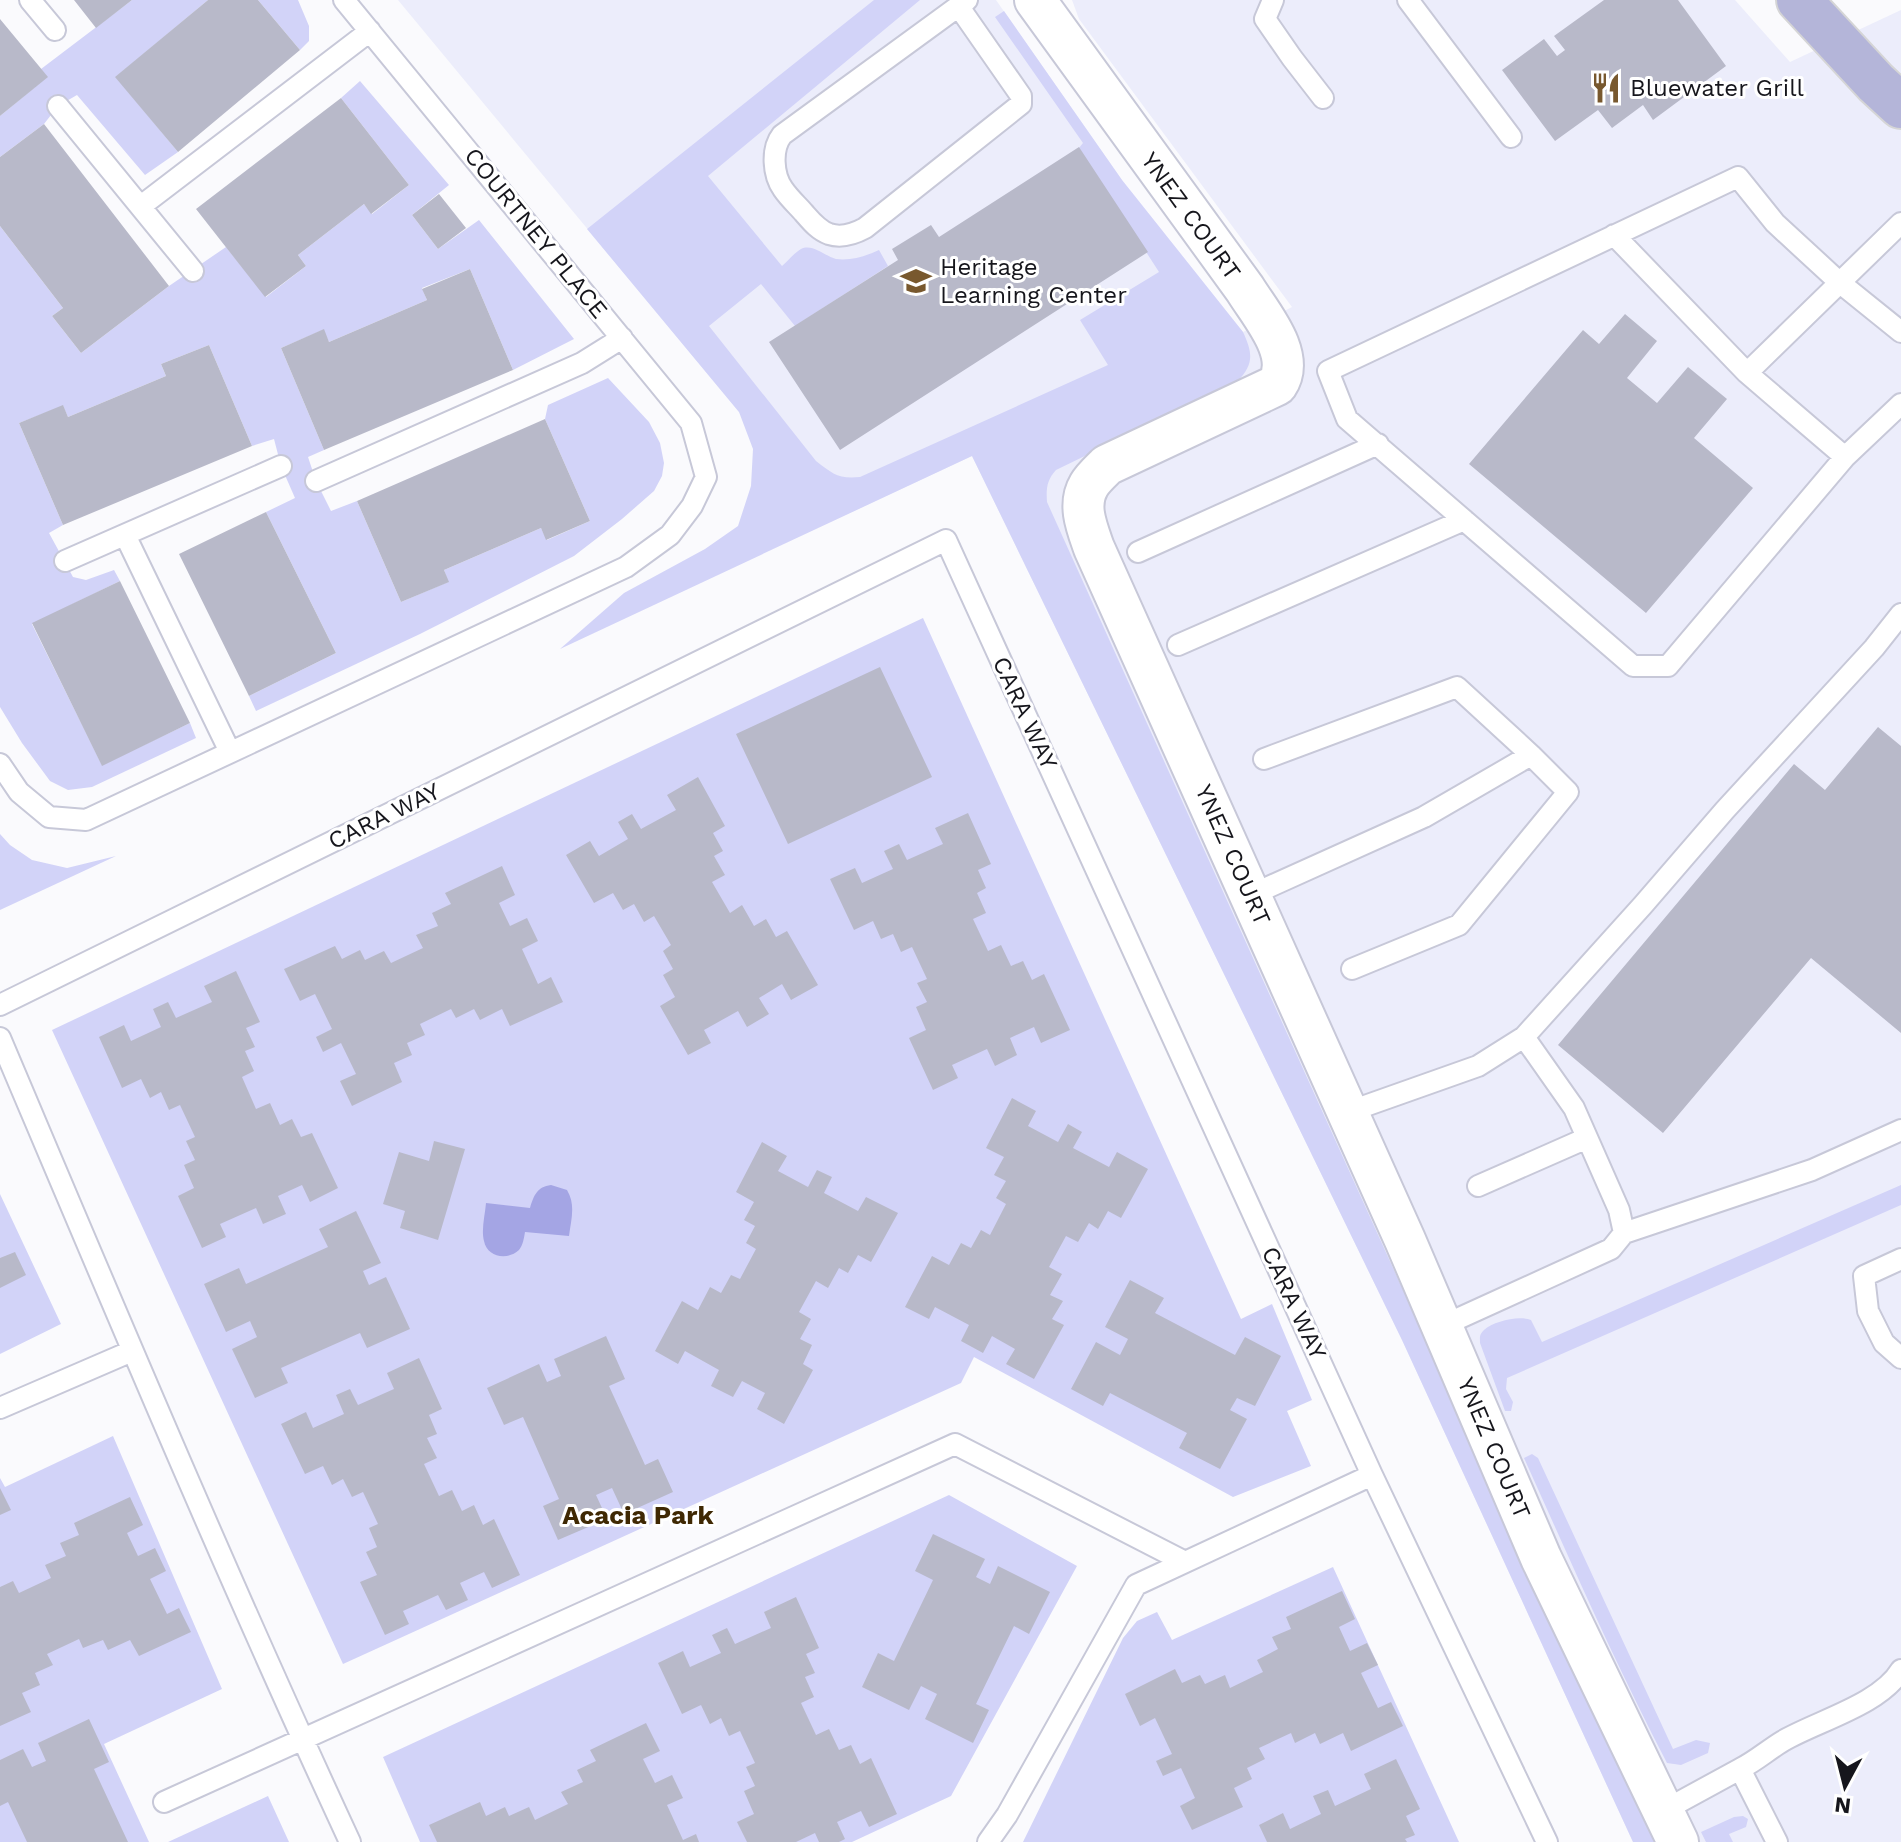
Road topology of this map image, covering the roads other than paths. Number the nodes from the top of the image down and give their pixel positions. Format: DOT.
graph roads {
  1 [pos="30,0"];
  2 [pos="344,0"];
  3 [pos="1035,0"];
  4 [pos="1273,0"];
  5 [pos="1408,0"];
  6 [pos="1799,0"];
  7 [pos="963,3"];
  8 [pos="55,30"];
  9 [pos="370,31"];
  10 [pos="1323,98"];
  11 [pos="58,106"];
  12 [pos="1901,106"];
  13 [pos="1511,137"];
  14 [pos="141,206"];
  15 [pos="1901,223"];
  16 [pos="1614,235"];
  17 [pos="193,271"];
  18 [pos="1839,282"];
  19 [pos="1901,332"];
  20 [pos="622,338"];
  21 [pos="1747,373"];
  22 [pos="1901,404"];
  23 [pos="1378,444"];
  24 [pos="1845,457"];
  25 [pos="281,466"];
  26 [pos="316,481"];
  27 [pos="1464,520"];
  28 [pos="125,535"];
  29 [pos="1138,552"];
  30 [pos="65,561"];
  31 [pos="1901,614"];
  32 [pos="1178,645"];
  33 [pos="230,752"];
  34 [pos="1531,755"];
  35 [pos="1264,759"];
  36 [pos="0,764"];
  37 [pos="1251,895"];
  38 [pos="1352,969"];
  39 [pos="0,1005"];
  40 [pos="1524,1037"];
  41 [pos="0,1038"];
  42 [pos="1348,1112"];
  43 [pos="1901,1130"];
  44 [pos="1587,1138"];
  45 [pos="1478,1186"];
  46 [pos="1624,1233"];
  47 [pos="1901,1259"];
  48 [pos="1442,1326"];
  49 [pos="132,1351"];
  50 [pos="1901,1358"];
  51 [pos="0,1408"];
  52 [pos="1372,1475"];
  53 [pos="1185,1562"];
  54 [pos="1901,1670"];
  55 [pos="303,1741"];
  56 [pos="1740,1769"];
  57 [pos="164,1802"];
  58 [pos="1670,1827"];
  59 [pos="350,1842"];
  60 [pos="988,1842"];
  61 [pos="1547,1842"];
  62 [pos="1777,1842"];
  1 -- 8 [label="lane"];
  2 -- 9 [label="lane, COURTNEY PLACE"];
  3 -- 37 [label="street, YNEZ COURT"];
  4 -- 10 [label="lane"];
  5 -- 13 [label="lane"];
  6 -- 12 [label="main road"];
  7 -- 7 [label="lane"];
  9 -- 14 [label="lane"];
  9 -- 20 [label="lane, COURTNEY PLACE"];
  11 -- 14 [label="lane"];
  14 -- 17 [label="lane"];
  15 -- 18 [label="lane"];
  16 -- 18 [label="lane"];
  16 -- 21 [label="lane"];
  16 -- 23 [label="lane"];
  18 -- 19 [label="lane"];
  18 -- 21 [label="lane"];
  20 -- 26 [label="lane"];
  20 -- 33 [label="lane, COURTNEY PLACE"];
  21 -- 24 [label="lane"];
  22 -- 24 [label="lane"];
  23 -- 27 [label="lane"];
  23 -- 29 [label="lane"];
  24 -- 27 [label="lane"];
  25 -- 28 [label="lane"];
  27 -- 32 [label="lane"];
  28 -- 30 [label="lane"];
  28 -- 33 [label="lane"];
  31 -- 40 [label="lane"];
  33 -- 36 [label="lane"];
  34 -- 35 [label="lane"];
  34 -- 37 [label="lane"];
  34 -- 38 [label="lane"];
  37 -- 42 [label="street, YNEZ COURT"];
  39 -- 52 [label="lane, CARA WAY"];
  40 -- 42 [label="lane"];
  40 -- 44 [label="lane"];
  41 -- 49 [label="lane"];
  42 -- 48 [label="street, YNEZ COURT"];
  43 -- 46 [label="lane"];
  44 -- 45 [label="lane"];
  44 -- 46 [label="lane"];
  46 -- 48 [label="lane"];
  47 -- 50 [label="lane"];
  48 -- 58 [label="street, YNEZ COURT"];
  49 -- 51 [label="lane"];
  49 -- 55 [label="lane"];
  52 -- 53 [label="lane"];
  52 -- 61 [label="lane, CARA WAY"];
  53 -- 55 [label="lane"];
  53 -- 60 [label="lane"];
  54 -- 56 [label="lane"];
  55 -- 57 [label="lane"];
  55 -- 59 [label="lane"];
  56 -- 58 [label="lane"];
  56 -- 62 [label="lane"];
}
